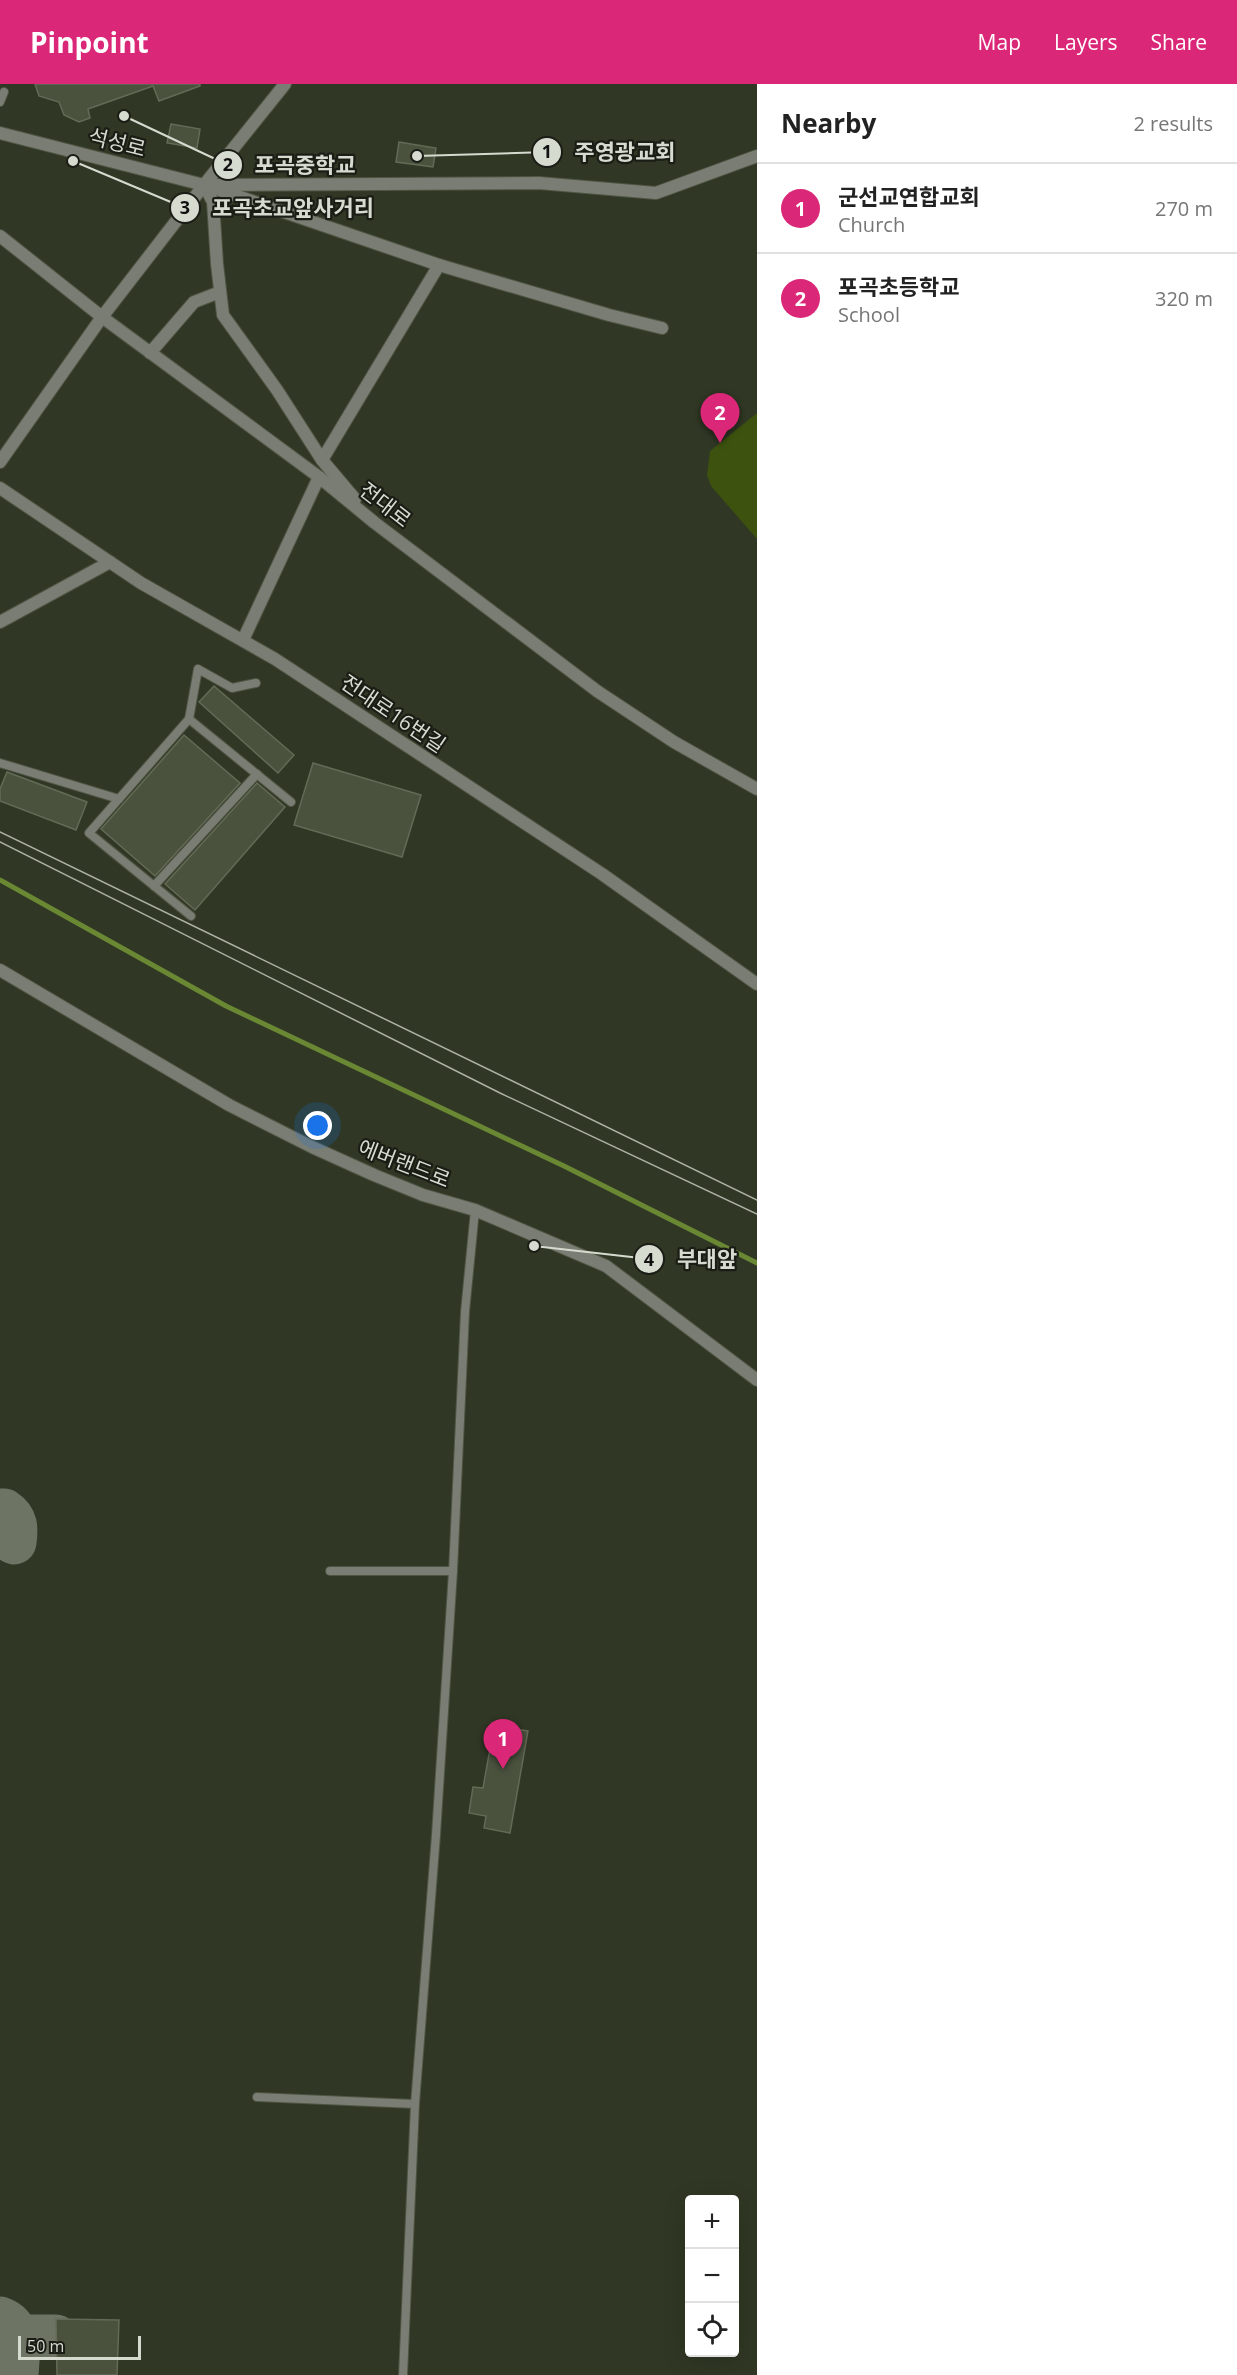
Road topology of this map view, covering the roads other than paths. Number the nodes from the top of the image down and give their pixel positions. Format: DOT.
graph roads {
  1 [pos="285,84"];
  2 [pos="4,92"];
  3 [pos="0,102"];
  4 [pos="0,133"];
  5 [pos="757,156"];
  6 [pos="204,185"];
  7 [pos="0,236"];
  8 [pos="439,265"];
  9 [pos="220,292"];
  10 [pos="102,317"];
  11 [pos="662,328"];
  12 [pos="150,353"];
  13 [pos="322,460"];
  14 [pos="0,462"];
  15 [pos="319,477"];
  16 [pos="0,488"];
  17 [pos="375,522"];
  18 [pos="111,562"];
  19 [pos="0,622"];
  20 [pos="243,640"];
  21 [pos="256,683"];
  22 [pos="189,719"];
  23 [pos="0,764"];
  24 [pos="257,774"];
  25 [pos="757,789"];
  26 [pos="118,800"];
  27 [pos="291,802"];
  28 [pos="154,886"];
  29 [pos="190,916"];
  30 [pos="0,970"];
  31 [pos="757,984"];
  32 [pos="475,1210"];
  33 [pos="757,1380"];
  34 [pos="453,1570"];
  35 [pos="330,1571"];
  36 [pos="257,2097"];
  37 [pos="415,2104"];
  38 [pos="403,2375"];
  1 -- 6 [label="street"];
  2 -- 3 [label="lane"];
  4 -- 6 [label="street, 석성로"];
  5 -- 6 [label="street"];
  6 -- 8 [label="street"];
  6 -- 9 [label="street"];
  6 -- 10 [label="street"];
  7 -- 10 [label="street, 전대로"];
  8 -- 11 [label="street"];
  8 -- 13 [label="street"];
  9 -- 12 [label="street"];
  9 -- 13 [label="street"];
  10 -- 12 [label="street, 전대로"];
  10 -- 14 [label="street"];
  12 -- 15 [label="street, 전대로"];
  13 -- 17 [label="street"];
  15 -- 17 [label="street, 전대로"];
  15 -- 20 [label="street"];
  16 -- 18 [label="street, 전대로16번길"];
  17 -- 25 [label="street, 전대로"];
  18 -- 19 [label="street"];
  18 -- 20 [label="street, 전대로16번길"];
  20 -- 31 [label="street, 전대로16번길"];
  21 -- 22 [label="lane"];
  22 -- 24 [label="lane"];
  22 -- 26 [label="lane"];
  23 -- 26 [label="lane"];
  24 -- 27 [label="lane"];
  24 -- 28 [label="lane"];
  26 -- 28 [label="lane"];
  28 -- 29 [label="lane"];
  30 -- 32 [label="street, 에버랜드로"];
  32 -- 33 [label="street, 에버랜드로"];
  32 -- 34 [label="lane"];
  34 -- 35 [label="lane"];
  34 -- 37 [label="lane"];
  36 -- 37 [label="lane"];
  37 -- 38 [label="lane"];
}
